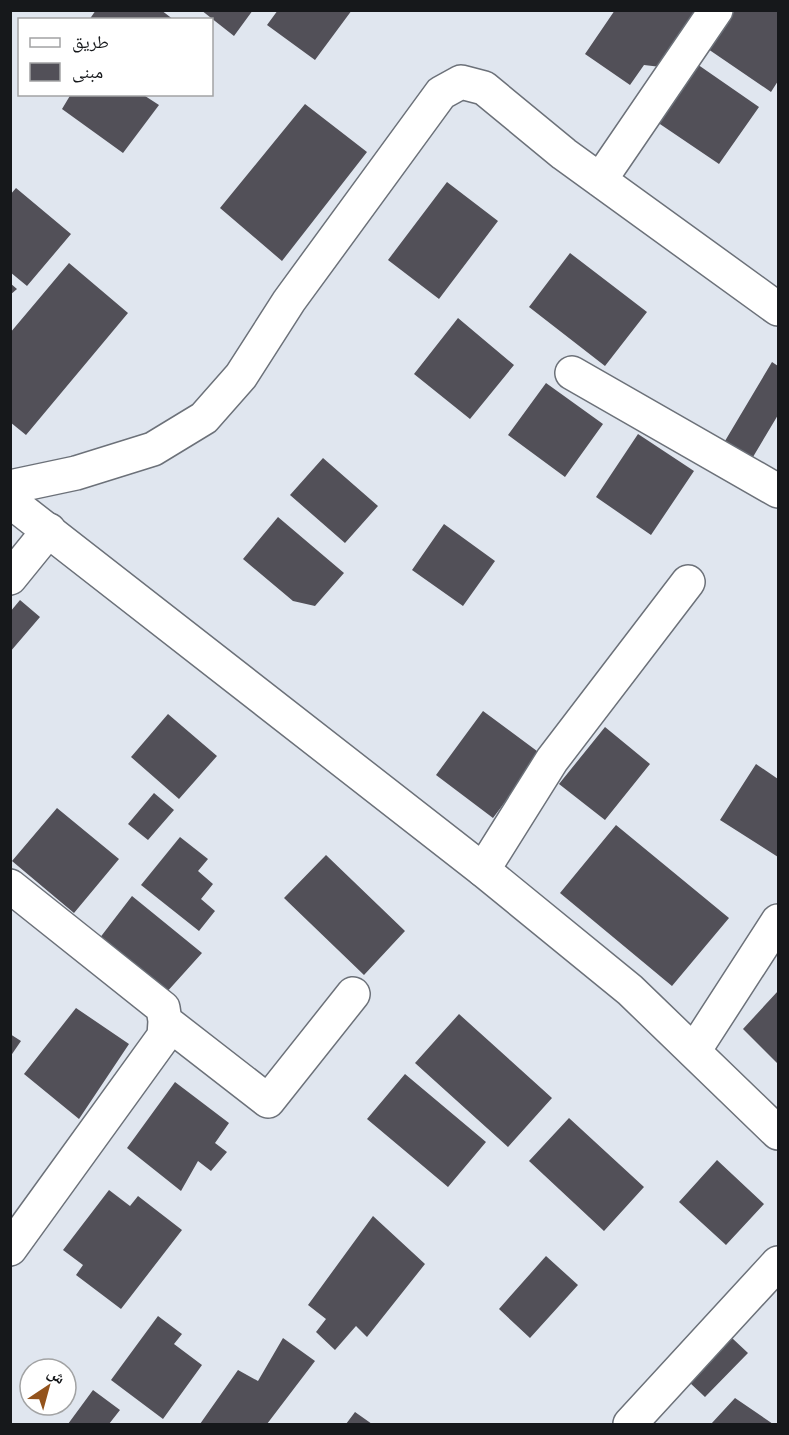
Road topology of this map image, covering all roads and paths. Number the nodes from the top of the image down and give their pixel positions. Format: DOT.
graph roads {
  1 [pos="716,10"];
  2 [pos="600,180"];
  3 [pos="778,309"];
  4 [pos="572,373"];
  5 [pos="10,487"];
  6 [pos="778,491"];
  7 [pos="10,501"];
  8 [pos="49,530"];
  9 [pos="10,578"];
  10 [pos="688,582"];
  11 [pos="483,870"];
  12 [pos="12,890"];
  13 [pos="778,921"];
  14 [pos="353,994"];
  15 [pos="165,1022"];
  16 [pos="694,1051"];
  17 [pos="778,1133"];
  18 [pos="10,1249"];
  19 [pos="778,1263"];
  20 [pos="630,1425"];
  1 -- 2 [label="street"];
  2 -- 3 [label="street"];
  2 -- 5 [label="street"];
  4 -- 6 [label="street"];
  7 -- 8 [label="street"];
  8 -- 9 [label="street"];
  8 -- 11 [label="street"];
  10 -- 11 [label="street"];
  11 -- 16 [label="street"];
  12 -- 15 [label="street"];
  13 -- 16 [label="street"];
  14 -- 15 [label="street"];
  15 -- 18 [label="street"];
  16 -- 17 [label="street"];
  19 -- 20 [label="street"];
}
